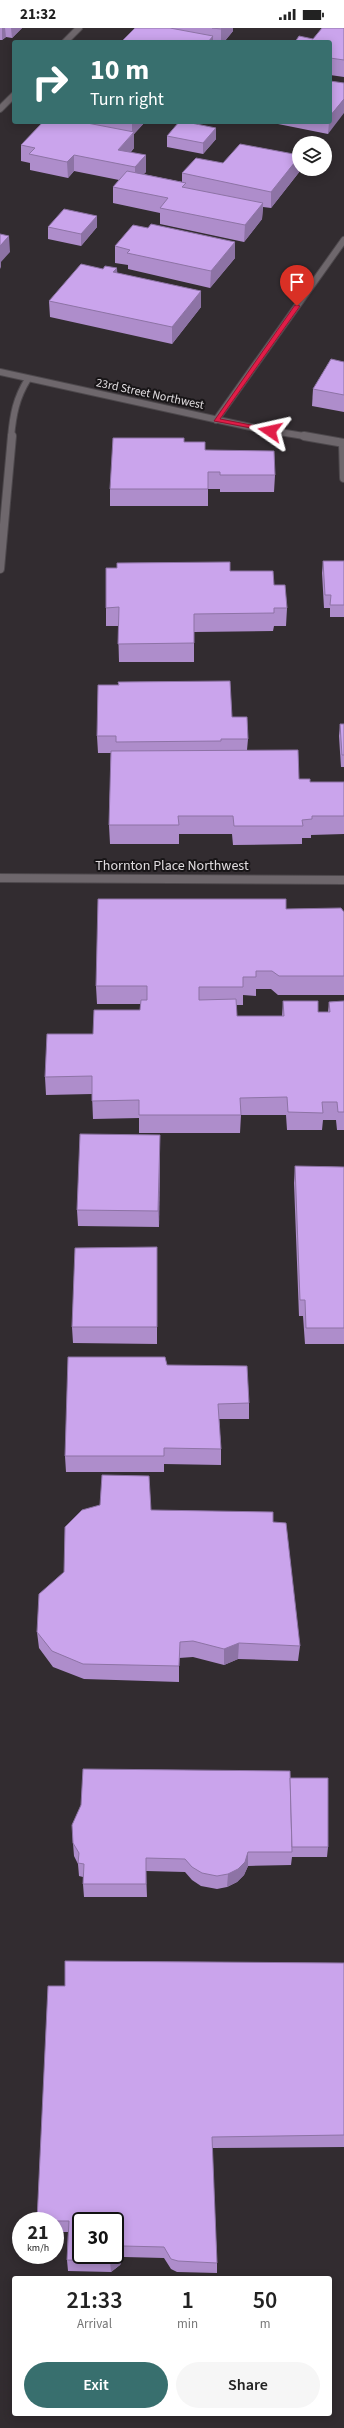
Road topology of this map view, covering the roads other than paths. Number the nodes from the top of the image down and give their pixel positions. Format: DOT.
graph roads {
  1 [pos="79,28"];
  2 [pos="67,40"];
  3 [pos="12,97"];
  4 [pos="0,109"];
  5 [pos="344,240"];
  6 [pos="0,372"];
  7 [pos="28,379"];
  8 [pos="216,420"];
  9 [pos="343,443"];
  10 [pos="344,478"];
  11 [pos="0,569"];
  12 [pos="0,878"];
  13 [pos="344,880"];
  1 -- 2 [label="street"];
  3 -- 4 [label="street"];
  5 -- 8 [label="street"];
  6 -- 7 [label="street, 23rd Street Northwest"];
  7 -- 8 [label="street, 23rd Street Northwest"];
  7 -- 11 [label="street"];
  8 -- 9 [label="street, 23rd Street Northwest"];
  9 -- 10 [label="street"];
  12 -- 13 [label="street, Thornton Place Northwest"];
}
